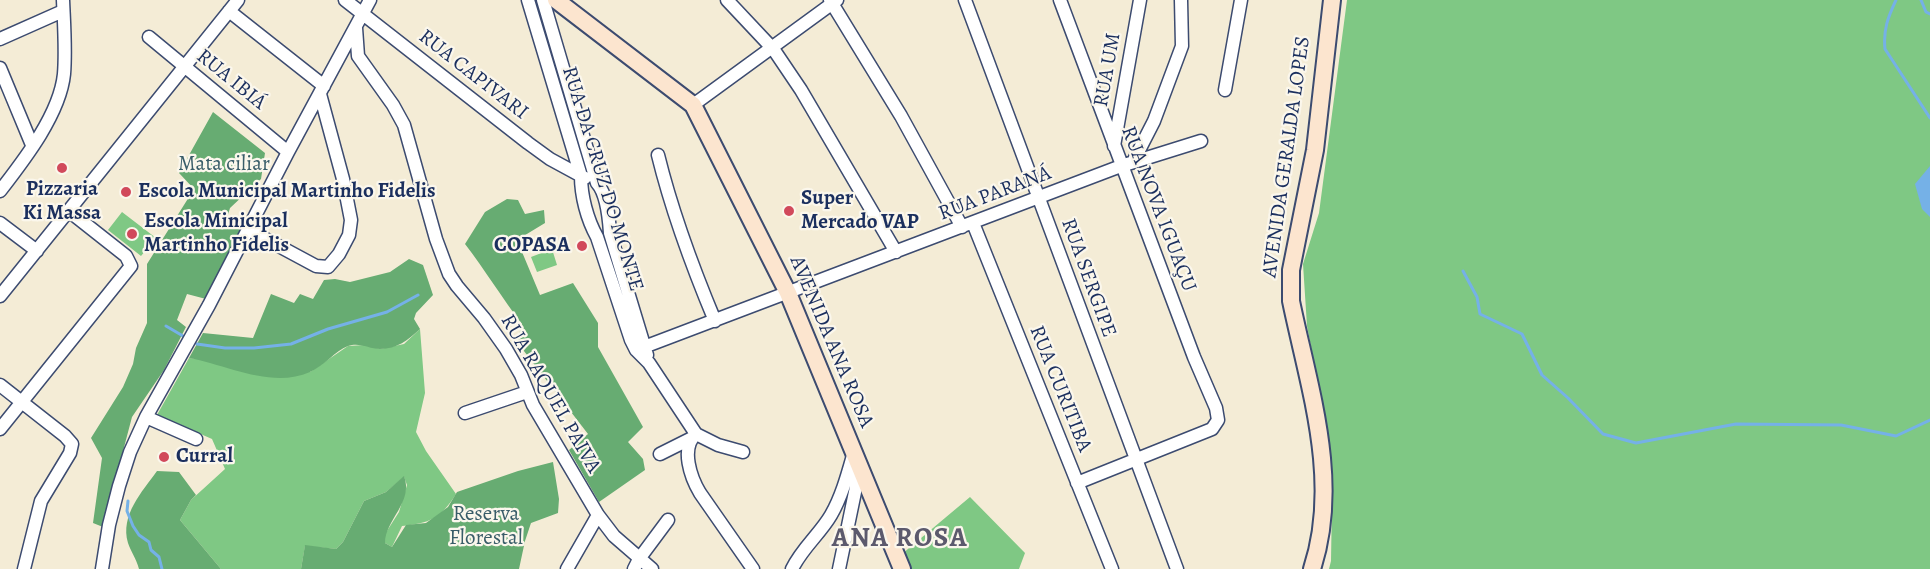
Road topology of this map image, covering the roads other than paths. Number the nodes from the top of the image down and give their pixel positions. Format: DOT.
graph roads {
  1 [pos="238,0"];
  2 [pos="345,0"];
  3 [pos="370,0"];
  4 [pos="528,0"];
  5 [pos="543,0"];
  6 [pos="556,0"];
  7 [pos="727,0"];
  8 [pos="964,0"];
  9 [pos="1060,0"];
  10 [pos="1071,0"];
  11 [pos="1140,0"];
  12 [pos="1181,0"];
  13 [pos="1241,0"];
  14 [pos="1332,0"];
  15 [pos="833,1"];
  16 [pos="63,6"];
  17 [pos="229,11"];
  18 [pos="363,14"];
  19 [pos="1067,18"];
  20 [pos="356,27"];
  21 [pos="149,37"];
  22 [pos="0,39"];
  23 [pos="772,46"];
  24 [pos="183,66"];
  25 [pos="0,68"];
  26 [pos="322,90"];
  27 [pos="1225,90"];
  28 [pos="693,105"];
  29 [pos="1201,141"];
  30 [pos="32,145"];
  31 [pos="1114,147"];
  32 [pos="288,152"];
  33 [pos="658,155"];
  34 [pos="1127,164"];
  35 [pos="581,176"];
  36 [pos="597,183"];
  37 [pos="0,191"];
  38 [pos="1038,199"];
  39 [pos="69,211"];
  40 [pos="0,223"];
  41 [pos="967,225"];
  42 [pos="249,230"];
  43 [pos="37,251"];
  44 [pos="896,252"];
  45 [pos="788,293"];
  46 [pos="0,296"];
  47 [pos="716,321"];
  48 [pos="641,349"];
  49 [pos="0,385"];
  50 [pos="527,392"];
  51 [pos="21,402"];
  52 [pos="465,412"];
  53 [pos="146,417"];
  54 [pos="0,429"];
  55 [pos="694,436"];
  56 [pos="196,439"];
  57 [pos="743,452"];
  58 [pos="660,454"];
  59 [pos="857,460"];
  60 [pos="1135,460"];
  61 [pos="1077,483"];
  62 [pos="598,515"];
  63 [pos="668,520"];
  64 [pos="637,564"];
  65 [pos="102,568"];
  66 [pos="24,569"];
  67 [pos="567,569"];
  68 [pos="652,569"];
  69 [pos="753,569"];
  70 [pos="792,569"];
  71 [pos="839,569"];
  72 [pos="902,569"];
  73 [pos="1112,569"];
  74 [pos="1177,569"];
  75 [pos="1312,569"];
  1 -- 17 [label="street"];
  2 -- 18 [label="street, RUA CAPIVARI"];
  3 -- 18 [label="street"];
  4 -- 35 [label="street, RUA DA CRUZ DO MONTE"];
  5 -- 36 [label="street, RUA DA CRUZ DO MONTE"];
  6 -- 28 [label="main road"];
  7 -- 23 [label="street"];
  8 -- 38 [label="street, RUA SERGIPE"];
  9 -- 19 [label="street, RUA NOVA IGUAÇU"];
  10 -- 19 [label="street"];
  11 -- 31 [label="street, RUA UM"];
  12 -- 34 [label="street"];
  13 -- 27 [label="street"];
  14 -- 75 [label="main road, AVENIDA GERALDA LOPES"];
  15 -- 23 [label="street"];
  15 -- 41 [label="street, RUA CURITIBA"];
  16 -- 22 [label="street"];
  16 -- 30 [label="street"];
  17 -- 24 [label="street"];
  17 -- 26 [label="street"];
  18 -- 20 [label="street"];
  18 -- 35 [label="street, RUA CAPIVARI"];
  19 -- 31 [label="street, RUA NOVA IGUAÇU"];
  20 -- 26 [label="street"];
  20 -- 50 [label="street, RUA RAQUEL PAIVA"];
  21 -- 24 [label="street, RUA IBIÁ"];
  23 -- 28 [label="street"];
  23 -- 44 [label="street"];
  24 -- 32 [label="street, RUA IBIÁ"];
  24 -- 39 [label="street"];
  25 -- 30 [label="street"];
  26 -- 32 [label="street"];
  26 -- 42 [label="street"];
  28 -- 45 [label="main road, AVENIDA ANA ROSA"];
  29 -- 34 [label="street, RUA PARANÁ"];
  30 -- 37 [label="street"];
  31 -- 34 [label="street, RUA NOVA IGUAÇU"];
  32 -- 42 [label="street"];
  33 -- 47 [label="street"];
  34 -- 38 [label="street, RUA PARANÁ"];
  34 -- 60 [label="street, RUA NOVA IGUAÇU"];
  35 -- 36 [label="street, RUA CAPIVARI"];
  35 -- 48 [label="street, RUA DA CRUZ DO MONTE"];
  36 -- 48 [label="street, RUA DA CRUZ DO MONTE"];
  38 -- 41 [label="street, RUA PARANÁ"];
  38 -- 60 [label="street, RUA SERGIPE"];
  39 -- 43 [label="street"];
  39 -- 51 [label="street"];
  40 -- 43 [label="street"];
  41 -- 44 [label="street, RUA PARANÁ"];
  41 -- 61 [label="street, RUA CURITIBA"];
  42 -- 53 [label="street"];
  43 -- 46 [label="street"];
  44 -- 45 [label="street, RUA PARANÁ"];
  45 -- 47 [label="street, RUA PARANÁ"];
  45 -- 59 [label="main road, AVENIDA ANA ROSA"];
  47 -- 48 [label="street, RUA PARANÁ"];
  48 -- 55 [label="street, RUA DA CRUZ DO MONTE"];
  49 -- 51 [label="street"];
  50 -- 52 [label="street"];
  50 -- 62 [label="street, RUA RAQUEL PAIVA"];
  51 -- 54 [label="street"];
  51 -- 66 [label="street"];
  53 -- 56 [label="street"];
  53 -- 65 [label="street"];
  55 -- 57 [label="street"];
  55 -- 58 [label="street"];
  55 -- 69 [label="street"];
  59 -- 70 [label="street"];
  59 -- 71 [label="street"];
  59 -- 72 [label="main road, AVENIDA ANA ROSA"];
  60 -- 61 [label="street"];
  60 -- 74 [label="street, RUA SERGIPE"];
  61 -- 73 [label="street, RUA CURITIBA"];
  62 -- 64 [label="street, RUA RAQUEL PAIVA"];
  62 -- 67 [label="street"];
  63 -- 64 [label="street"];
  64 -- 68 [label="street, RUA RAQUEL PAIVA"];
}
